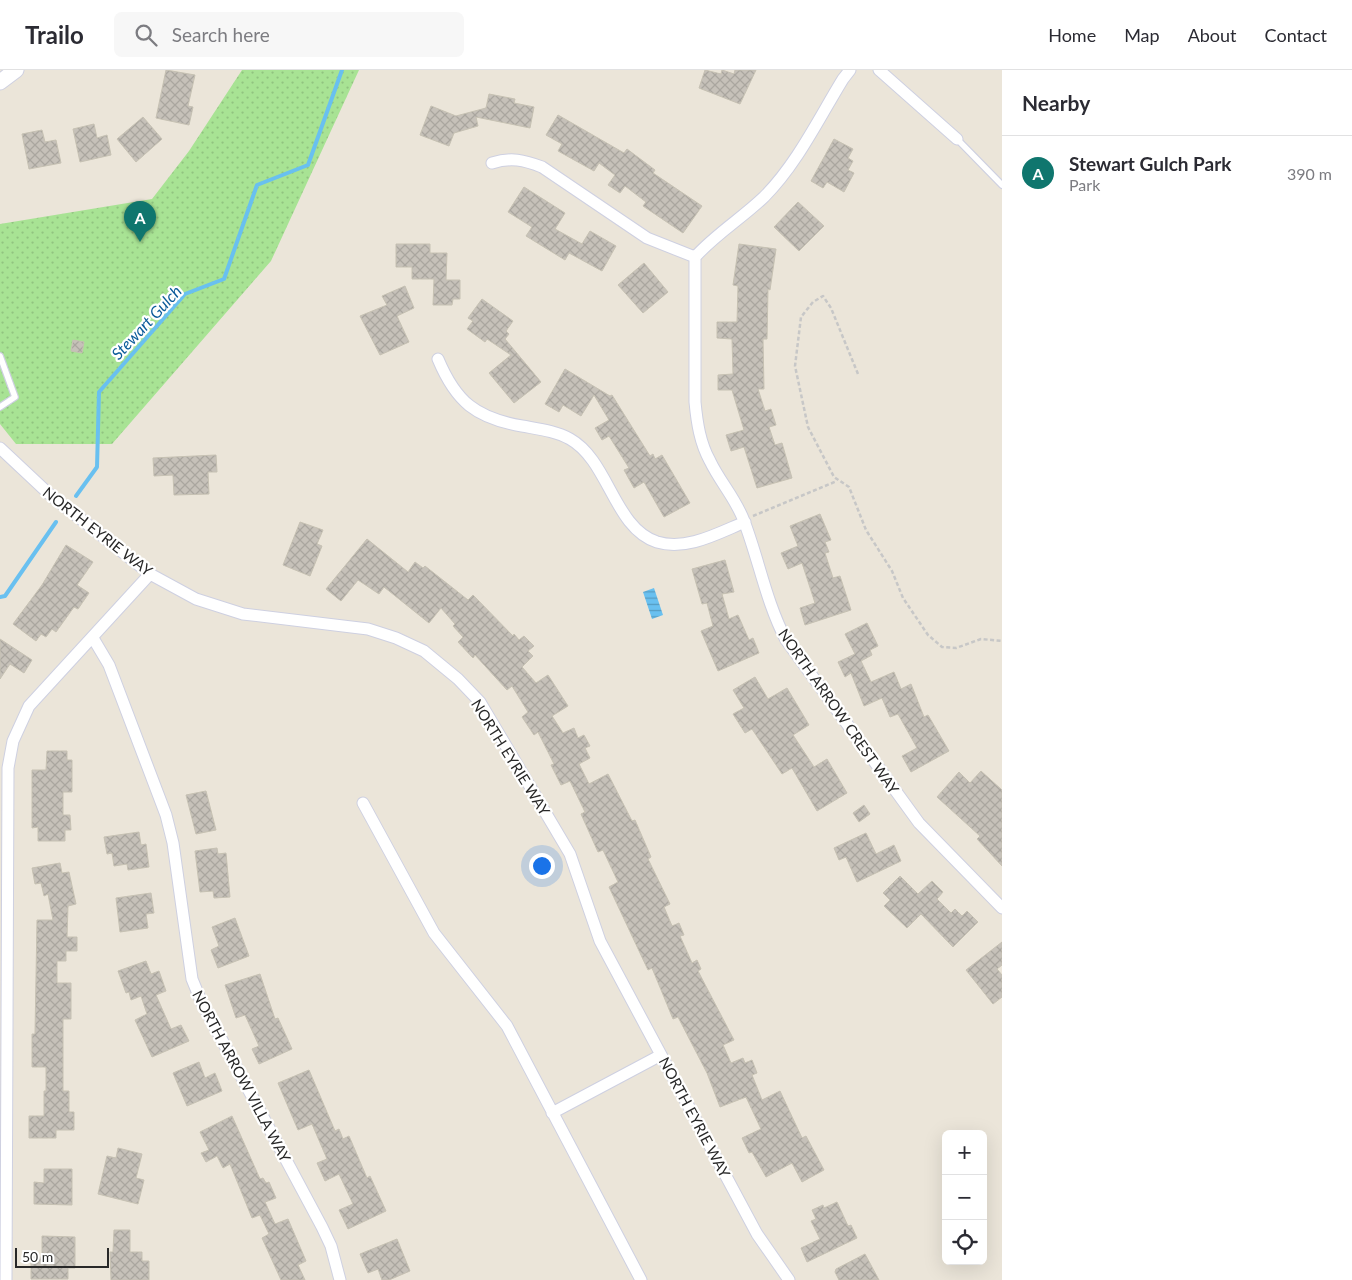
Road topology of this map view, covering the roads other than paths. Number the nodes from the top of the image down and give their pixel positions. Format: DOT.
graph roads {
  1 [pos="16,70"];
  2 [pos="850,70"];
  3 [pos="879,70"];
  4 [pos="0,82"];
  5 [pos="957,139"];
  6 [pos="492,163"];
  7 [pos="1002,185"];
  8 [pos="695,257"];
  9 [pos="0,356"];
  10 [pos="438,359"];
  11 [pos="0,407"];
  12 [pos="0,448"];
  13 [pos="748,520"];
  14 [pos="150,574"];
  15 [pos="93,638"];
  16 [pos="363,802"];
  17 [pos="1002,908"];
  18 [pos="662,1055"];
  19 [pos="552,1113"];
  20 [pos="6,1280"];
  21 [pos="340,1280"];
  22 [pos="641,1280"];
  23 [pos="789,1280"];
  1 -- 4 [label="street"];
  2 -- 8 [label="street"];
  3 -- 5 [label="street"];
  5 -- 7 [label="lane"];
  6 -- 8 [label="street"];
  8 -- 13 [label="street, NORTH ARROW CREST WAY"];
  9 -- 11 [label="lane"];
  10 -- 13 [label="street"];
  12 -- 14 [label="street, NORTH EYRIE WAY"];
  13 -- 17 [label="street, NORTH ARROW CREST WAY"];
  14 -- 15 [label="street"];
  14 -- 18 [label="street, NORTH EYRIE WAY"];
  15 -- 20 [label="street"];
  15 -- 21 [label="street, NORTH ARROW VILLA WAY"];
  16 -- 19 [label="street"];
  18 -- 19 [label="street"];
  18 -- 23 [label="street, NORTH EYRIE WAY"];
  19 -- 22 [label="street"];
}
